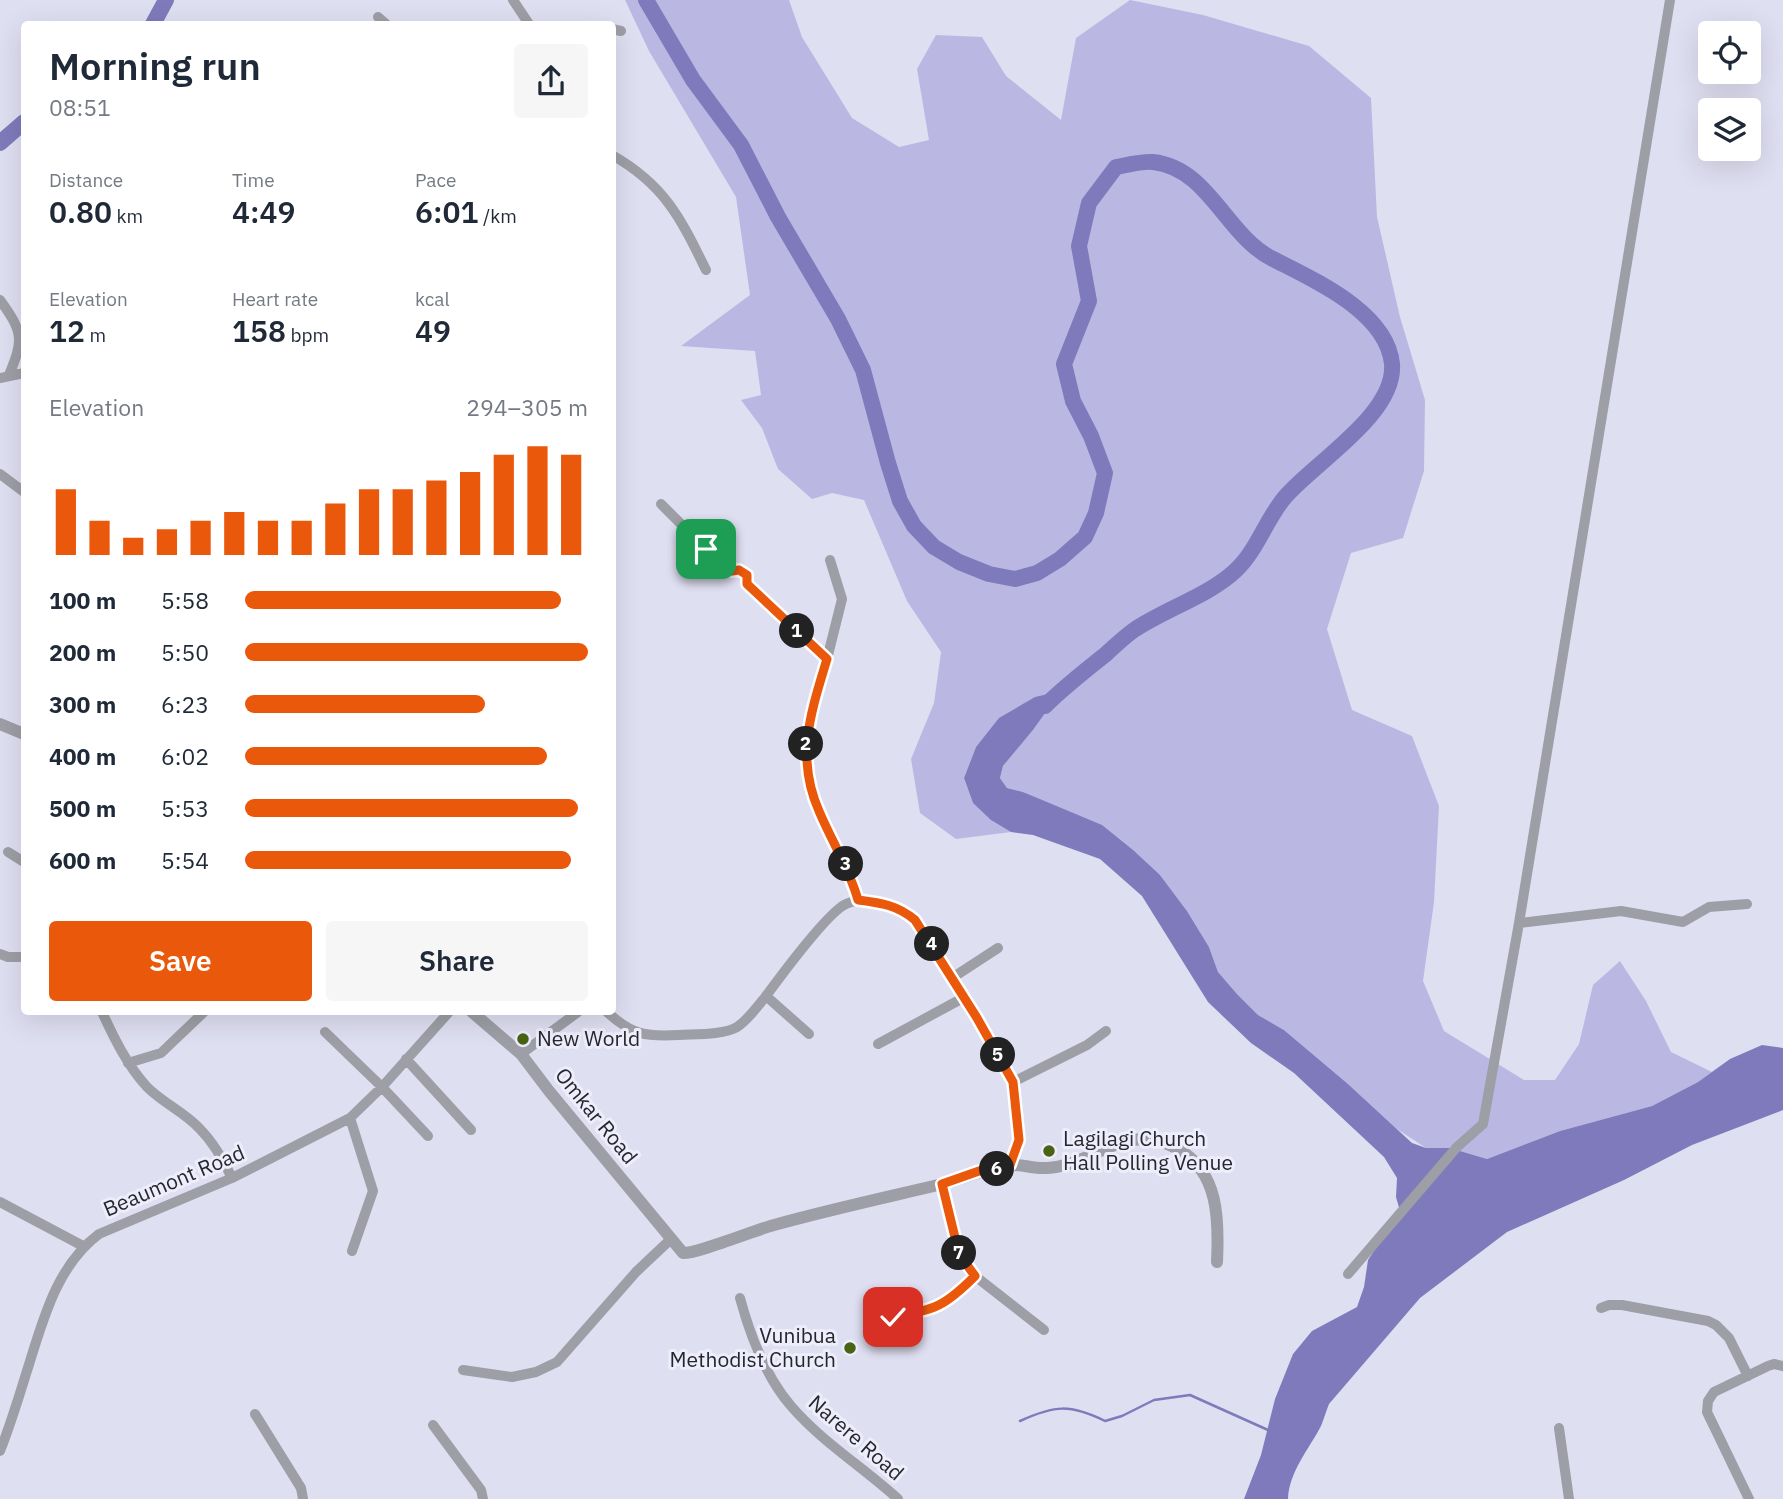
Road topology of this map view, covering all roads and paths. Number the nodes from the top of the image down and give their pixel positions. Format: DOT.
graph roads {
  1 [pos="513,0"];
  2 [pos="1670,0"];
  3 [pos="527,21"];
  4 [pos="616,158"];
  5 [pos="706,271"];
  6 [pos="0,300"];
  7 [pos="4,377"];
  8 [pos="0,474"];
  9 [pos="21,490"];
  10 [pos="661,505"];
  11 [pos="830,559"];
  12 [pos="827,659"];
  13 [pos="0,724"];
  14 [pos="21,733"];
  15 [pos="8,852"];
  16 [pos="21,860"];
  17 [pos="858,900"];
  18 [pos="1747,904"];
  19 [pos="1519,923"];
  20 [pos="998,948"];
  21 [pos="0,954"];
  22 [pos="21,957"];
  23 [pos="952,978"];
  24 [pos="766,996"];
  25 [pos="963,998"];
  26 [pos="104,1015"];
  27 [pos="201,1015"];
  28 [pos="446,1015"];
  29 [pos="476,1015"];
  30 [pos="574,1015"];
  31 [pos="610,1015"];
  32 [pos="1106,1031"];
  33 [pos="325,1032"];
  34 [pos="809,1034"];
  35 [pos="878,1044"];
  36 [pos="521,1054"];
  37 [pos="406,1059"];
  38 [pos="128,1063"];
  39 [pos="1013,1082"];
  40 [pos="382,1087"];
  41 [pos="350,1118"];
  42 [pos="471,1130"];
  43 [pos="428,1136"];
  44 [pos="1010,1165"];
  45 [pos="232,1178"];
  46 [pos="942,1184"];
  47 [pos="0,1202"];
  48 [pos="671,1239"];
  49 [pos="83,1246"];
  50 [pos="352,1251"];
  51 [pos="1217,1262"];
  52 [pos="1348,1274"];
  53 [pos="975,1276"];
  54 [pos="740,1298"];
  55 [pos="1601,1308"];
  56 [pos="893,1317"];
  57 [pos="1044,1330"];
  58 [pos="1783,1366"];
  59 [pos="463,1370"];
  60 [pos="1748,1376"];
  61 [pos="255,1414"];
  62 [pos="433,1425"];
  63 [pos="1559,1427"];
  64 [pos="0,1451"];
  65 [pos="303,1499"];
  66 [pos="483,1499"];
  67 [pos="898,1499"];
  68 [pos="1569,1499"];
  69 [pos="1749,1499"];
  1 -- 3 [label="street"];
  2 -- 19 [label="street"];
  4 -- 5 [label="street"];
  6 -- 7 [label="street"];
  8 -- 9 [label="street"];
  10 -- 12 [label="street"];
  11 -- 12 [label="street"];
  12 -- 17 [label="street"];
  13 -- 14 [label="street"];
  15 -- 16 [label="street"];
  17 -- 23 [label="street"];
  17 -- 24 [label="street"];
  18 -- 19 [label="street"];
  19 -- 52 [label="street"];
  20 -- 23 [label="street"];
  21 -- 22 [label="street"];
  23 -- 25 [label="street"];
  24 -- 31 [label="street"];
  24 -- 34 [label="street"];
  25 -- 35 [label="street"];
  25 -- 39 [label="street"];
  26 -- 38 [label="street"];
  27 -- 38 [label="street"];
  28 -- 37 [label="street, Beaumont Road"];
  29 -- 36 [label="street, Omkar Road"];
  30 -- 36 [label="street"];
  32 -- 39 [label="street"];
  33 -- 40 [label="street"];
  36 -- 48 [label="street, Omkar Road"];
  37 -- 40 [label="street, Beaumont Road"];
  37 -- 42 [label="street"];
  38 -- 45 [label="street"];
  39 -- 44 [label="street"];
  40 -- 41 [label="street, Beaumont Road"];
  40 -- 43 [label="street"];
  41 -- 45 [label="street, Beaumont Road"];
  41 -- 50 [label="street"];
  44 -- 46 [label="street"];
  44 -- 51 [label="street"];
  45 -- 49 [label="street, Beaumont Road"];
  46 -- 48 [label="street, Omkar Road"];
  46 -- 53 [label="street"];
  47 -- 49 [label="street"];
  48 -- 59 [label="street"];
  49 -- 64 [label="street, Beaumont Road"];
  53 -- 56 [label="street"];
  53 -- 57 [label="street"];
  54 -- 67 [label="street, Narere Road"];
  55 -- 60 [label="street"];
  58 -- 60 [label="street"];
  60 -- 69 [label="street"];
  61 -- 65 [label="street"];
  62 -- 66 [label="street"];
  63 -- 68 [label="street"];
}
